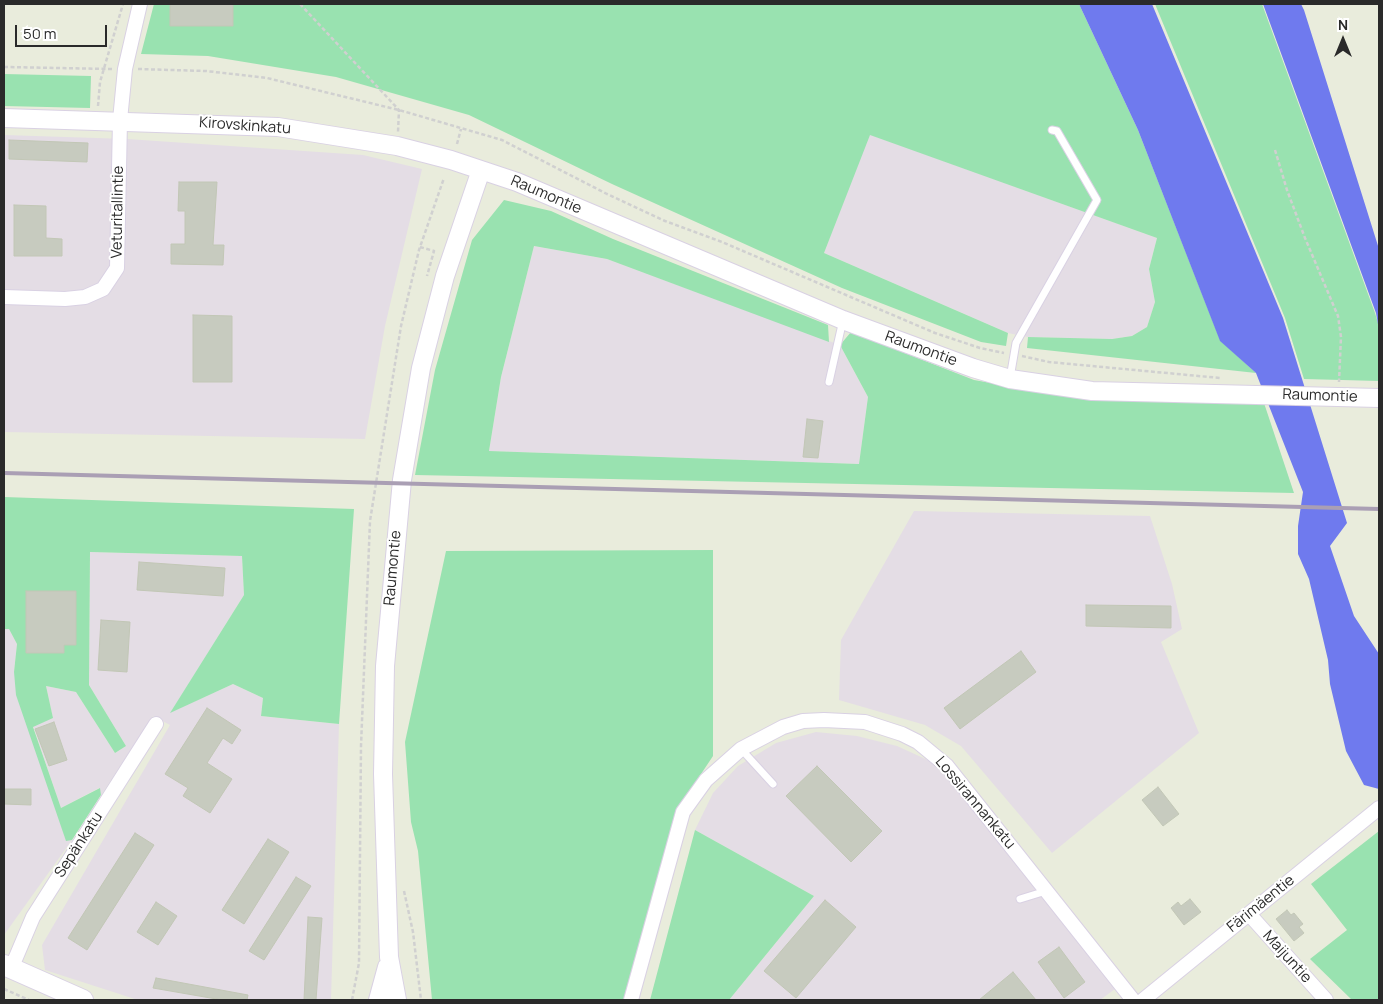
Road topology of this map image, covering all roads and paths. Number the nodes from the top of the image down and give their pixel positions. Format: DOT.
graph roads {
  1 [pos="123,4"];
  2 [pos="140,4"];
  3 [pos="300,4"];
  4 [pos="4,67"];
  5 [pos="104,69"];
  6 [pos="125,69"];
  7 [pos="399,110"];
  8 [pos="4,118"];
  9 [pos="97,120"];
  10 [pos="120,120"];
  11 [pos="461,129"];
  12 [pos="1052,130"];
  13 [pos="457,144"];
  14 [pos="397,146"];
  15 [pos="1275,150"];
  16 [pos="481,170"];
  17 [pos="420,247"];
  18 [pos="427,276"];
  19 [pos="4,296"];
  20 [pos="843,320"];
  21 [pos="1014,355"];
  22 [pos="1010,379"];
  23 [pos="828,382"];
  24 [pos="1210,385"];
  25 [pos="1338,396"];
  26 [pos="1378,397"];
  27 [pos="156,724"];
  28 [pos="741,749"];
  29 [pos="773,784"];
  30 [pos="1379,808"];
  31 [pos="1047,890"];
  32 [pos="404,891"];
  33 [pos="1020,899"];
  34 [pos="1249,914"];
  35 [pos="389,957"];
  36 [pos="8,967"];
  37 [pos="4,989"];
  38 [pos="29,1000"];
  39 [pos="83,1000"];
  40 [pos="378,1000"];
  41 [pos="397,1000"];
  42 [pos="421,1000"];
  43 [pos="630,1000"];
  44 [pos="1133,1000"];
  45 [pos="1143,1000"];
  46 [pos="1326,1000"];
  1 -- 5 [label="path"];
  2 -- 6 [label="street, Veturitallintie"];
  3 -- 7 [label="path"];
  4 -- 5 [label="path"];
  5 -- 6 [label="path"];
  5 -- 9 [label="path"];
  6 -- 7 [label="path"];
  6 -- 10 [label="street, Veturitallintie"];
  7 -- 11 [label="path"];
  7 -- 14 [label="path"];
  8 -- 9 [label="street, Kirovskinkatu"];
  9 -- 10 [label="street, Kirovskinkatu"];
  10 -- 14 [label="street, Kirovskinkatu"];
  10 -- 19 [label="street, Veturitallintie"];
  11 -- 13 [label="path"];
  11 -- 21 [label="path"];
  12 -- 21 [label="lane"];
  14 -- 16 [label="street, Kirovskinkatu"];
  15 -- 25 [label="path"];
  16 -- 20 [label="street, Raumontie"];
  16 -- 35 [label="street, Raumontie"];
  17 -- 18 [label="path"];
  20 -- 22 [label="street, Raumontie"];
  20 -- 23 [label="lane"];
  21 -- 22 [label="lane"];
  21 -- 24 [label="path"];
  22 -- 24 [label="street, Raumontie"];
  24 -- 25 [label="street, Raumontie"];
  25 -- 26 [label="street, Raumontie"];
  27 -- 36 [label="street, Sepänkatu"];
  28 -- 29 [label="lane"];
  28 -- 31 [label="street, Lossirannankatu"];
  28 -- 43 [label="street, Lossirannankatu"];
  30 -- 34 [label="street, Färimäentie"];
  31 -- 33 [label="lane"];
  31 -- 44 [label="street, Lossirannankatu"];
  32 -- 42 [label="path"];
  34 -- 45 [label="street, Färimäentie"];
  34 -- 46 [label="street, Maijuntie"];
  35 -- 40 [label="street, Raumontie"];
  35 -- 41 [label="street, Raumontie"];
  36 -- 39 [label="main road"];
  37 -- 38 [label="path"];
}
